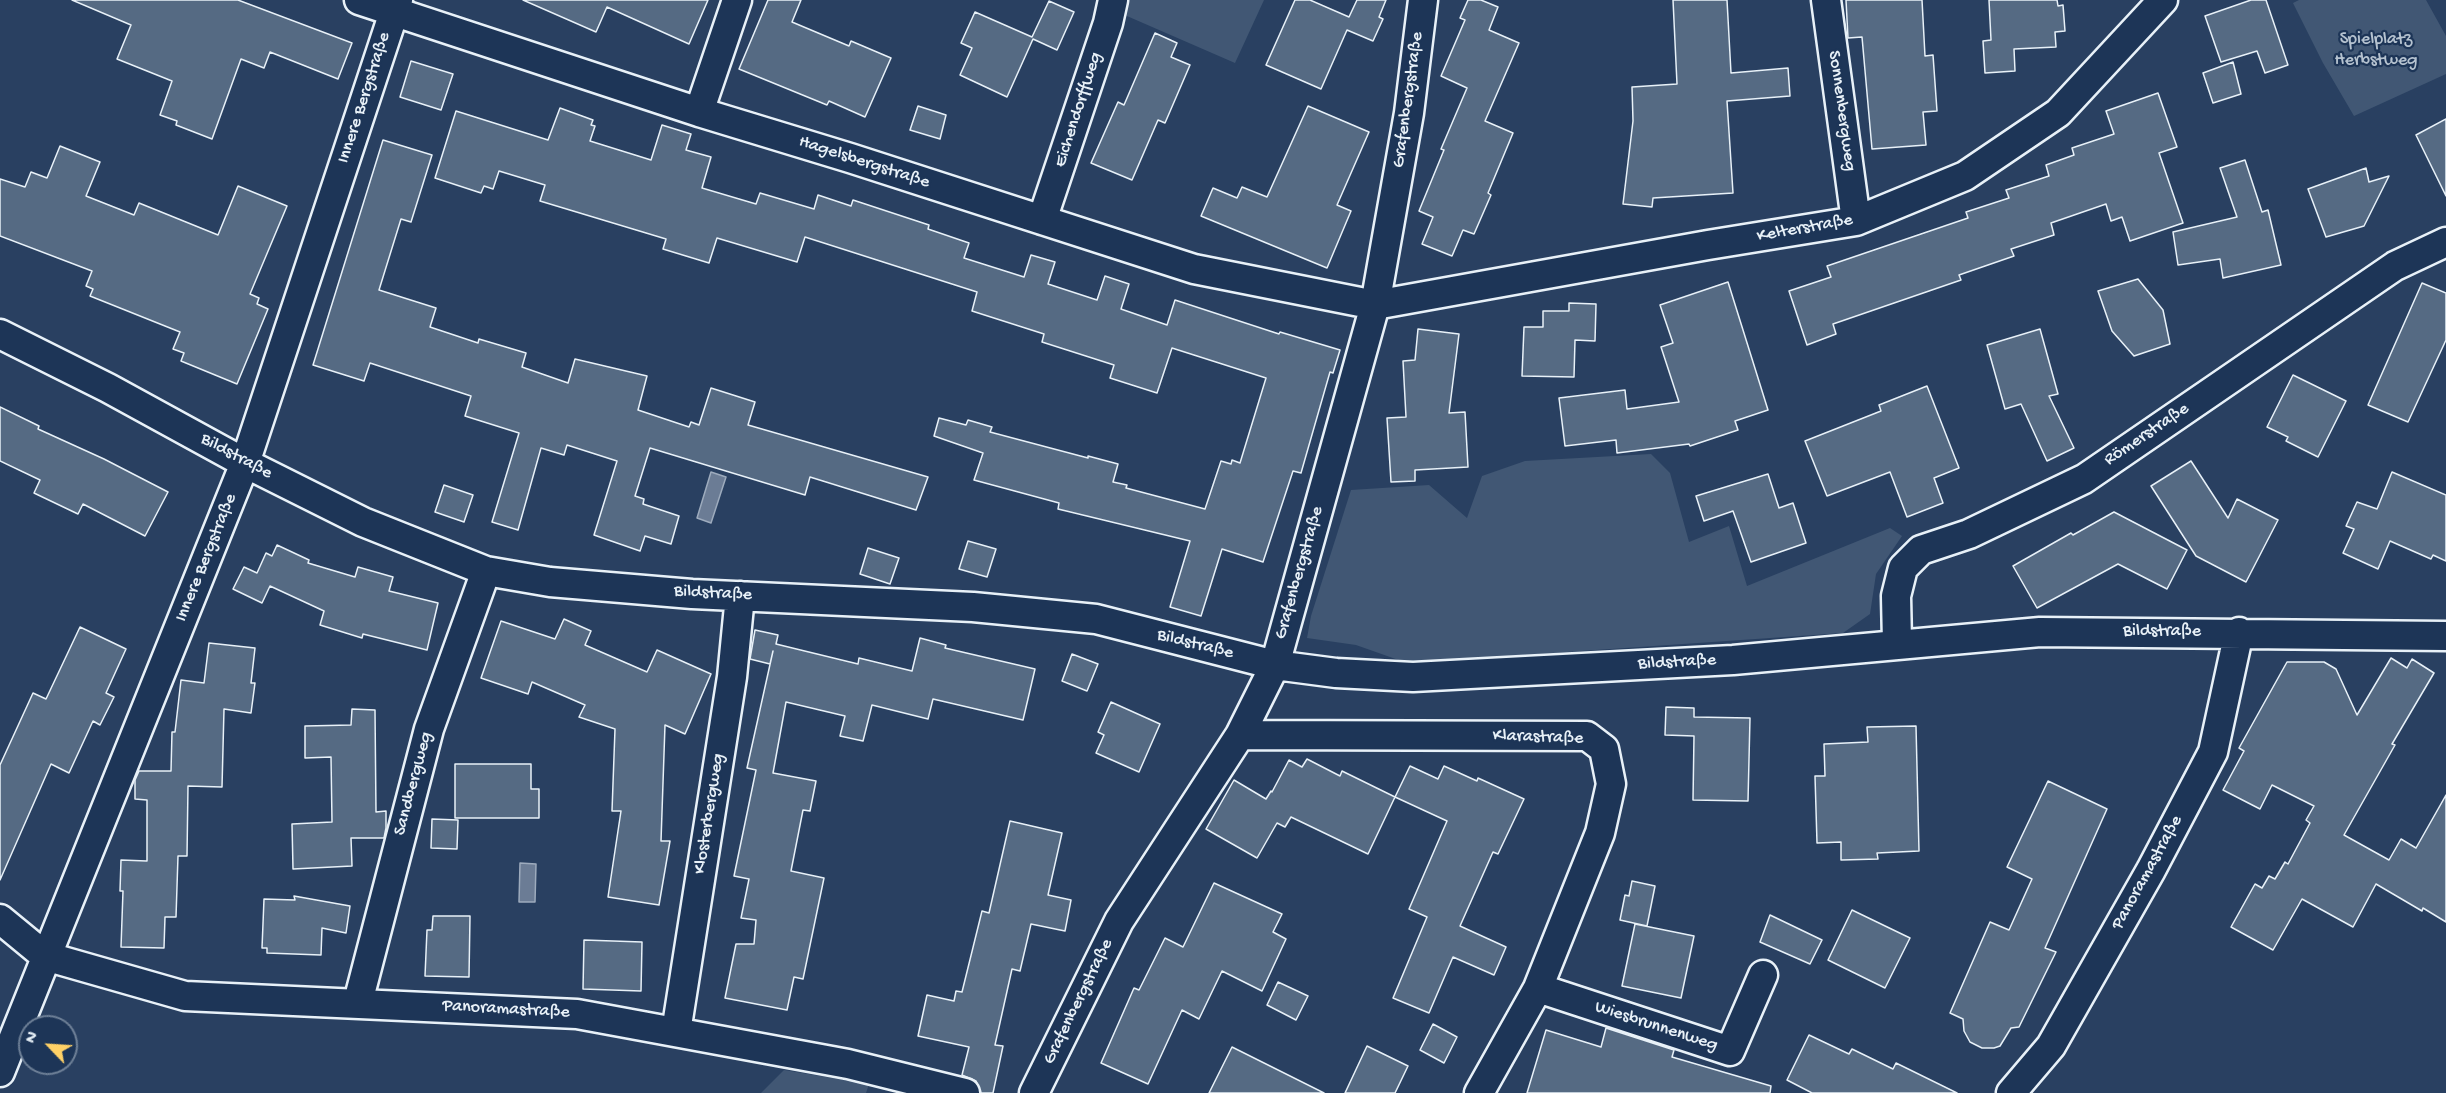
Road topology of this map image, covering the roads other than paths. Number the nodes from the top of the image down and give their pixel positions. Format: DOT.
graph roads {
  1 [pos="359,0"];
  2 [pos="737,0"];
  3 [pos="1113,0"];
  4 [pos="1423,0"];
  5 [pos="1826,0"];
  6 [pos="2163,0"];
  7 [pos="396,5"];
  8 [pos="699,112"];
  9 [pos="1042,220"];
  10 [pos="1857,221"];
  11 [pos="2446,242"];
  12 [pos="1375,305"];
  13 [pos="0,334"];
  14 [pos="245,463"];
  15 [pos="486,571"];
  16 [pos="740,596"];
  17 [pos="2239,633"];
  18 [pos="2446,636"];
  19 [pos="1897,643"];
  20 [pos="1275,665"];
  21 [pos="1240,735"];
  22 [pos="0,919"];
  23 [pos="45,956"];
  24 [pos="1763,975"];
  25 [pos="1538,988"];
  26 [pos="358,1002"];
  27 [pos="676,1032"];
  28 [pos="0,1072"];
  29 [pos="965,1093"];
  30 [pos="1034,1093"];
  31 [pos="1479,1093"];
  32 [pos="2011,1093"];
  1 -- 7 [label="street, Hagelsbergstraße"];
  2 -- 8 [label="street"];
  3 -- 9 [label="street, Eichendorffweg"];
  4 -- 12 [label="street, Grafenbergstraße"];
  5 -- 10 [label="street, Sonnenbergweg"];
  6 -- 10 [label="street, Kelterstraße"];
  7 -- 8 [label="street, Hagelsbergstraße"];
  7 -- 14 [label="street, Innere Bergstraße"];
  8 -- 9 [label="street, Hagelsbergstraße"];
  9 -- 12 [label="street, Hagelsbergstraße"];
  10 -- 12 [label="street, Kelterstraße"];
  11 -- 19 [label="street, Römerstraße"];
  12 -- 20 [label="street, Grafenbergstraße"];
  13 -- 14 [label="street, Bildstraße"];
  14 -- 15 [label="street, Bildstraße"];
  14 -- 23 [label="street, Innere Bergstraße"];
  15 -- 16 [label="street, Bildstraße"];
  15 -- 26 [label="street, Sandbergweg"];
  16 -- 20 [label="street, Bildstraße"];
  16 -- 27 [label="street, Klosterbergweg"];
  17 -- 18 [label="street, Bildstraße"];
  17 -- 19 [label="street, Bildstraße"];
  17 -- 32 [label="street, Panoramastraße"];
  19 -- 20 [label="street, Bildstraße"];
  20 -- 21 [label="street, Grafenbergstraße"];
  21 -- 25 [label="street, Klarastraße"];
  21 -- 30 [label="street, Grafenbergstraße"];
  22 -- 23 [label="street"];
  23 -- 26 [label="street, Panoramastraße"];
  23 -- 28 [label="street, Innere Bergstraße"];
  24 -- 25 [label="street, Wiesbrunnenweg"];
  25 -- 31 [label="street, Klarastraße"];
  26 -- 27 [label="street, Panoramastraße"];
  27 -- 29 [label="street, Panoramastraße"];
}
